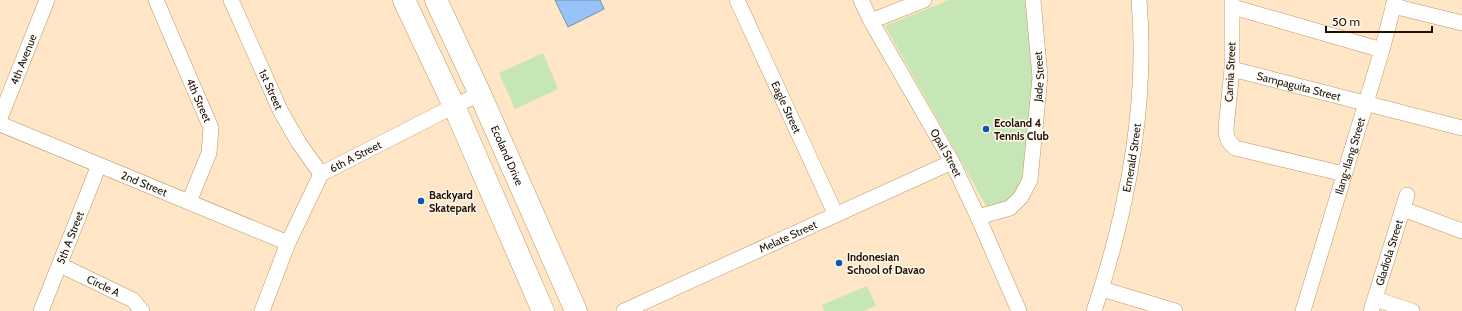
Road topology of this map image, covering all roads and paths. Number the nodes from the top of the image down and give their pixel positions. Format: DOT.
graph roads {
  1 [pos="47,0"];
  2 [pos="156,0"];
  3 [pos="230,0"];
  4 [pos="404,0"];
  5 [pos="436,0"];
  6 [pos="737,0"];
  7 [pos="861,0"];
  8 [pos="924,0"];
  9 [pos="1033,0"];
  10 [pos="1139,0"];
  11 [pos="1394,3"];
  12 [pos="1232,4"];
  13 [pos="871,21"];
  14 [pos="1462,23"];
  15 [pos="1382,50"];
  16 [pos="1232,69"];
  17 [pos="480,94"];
  18 [pos="1365,104"];
  19 [pos="454,106"];
  20 [pos="0,118"];
  21 [pos="0,124"];
  22 [pos="1462,128"];
  23 [pos="952,162"];
  24 [pos="99,165"];
  25 [pos="321,174"];
  26 [pos="1344,174"];
  27 [pos="189,202"];
  28 [pos="836,215"];
  29 [pos="978,217"];
  30 [pos="1462,231"];
  31 [pos="288,243"];
  32 [pos="60,265"];
  33 [pos="1102,289"];
  34 [pos="1373,305"];
  35 [pos="41,311"];
  36 [pos="142,311"];
  37 [pos="262,311"];
  38 [pos="543,311"];
  39 [pos="576,311"];
  40 [pos="624,311"];
  41 [pos="1019,311"];
  42 [pos="1094,311"];
  43 [pos="1175,311"];
  44 [pos="1302,311"];
  45 [pos="1412,311"];
  1 -- 20 [label="street, 4th Avenue"];
  2 -- 27 [label="street, 4th Street"];
  3 -- 25 [label="street, 1st Street"];
  4 -- 19 [label="main road"];
  5 -- 17 [label="main road, Ecoland Drive"];
  6 -- 28 [label="street, Eagle Street"];
  7 -- 13 [label="street, Opal Street"];
  8 -- 13 [label="street"];
  9 -- 29 [label="street, Jade Street"];
  10 -- 33 [label="street, Emerald Street"];
  11 -- 14 [label="street"];
  11 -- 15 [label="street, Ilang-Ilang Street"];
  12 -- 15 [label="street"];
  12 -- 16 [label="street, Camia Street"];
  13 -- 23 [label="street, Opal Street"];
  15 -- 18 [label="street, Ilang-Ilang Street"];
  16 -- 18 [label="street, Sampaguita Street"];
  16 -- 26 [label="street, Camia Street"];
  17 -- 19 [label="street, 6th A Street"];
  17 -- 39 [label="main road, Ecoland Drive"];
  18 -- 22 [label="street, Sampaguita Street"];
  18 -- 26 [label="street, Ilang-Ilang Street"];
  19 -- 25 [label="street, 6th A Street"];
  19 -- 38 [label="main road"];
  21 -- 24 [label="street, 2nd Street"];
  23 -- 28 [label="street, Melate Street"];
  23 -- 29 [label="street, Opal Street"];
  24 -- 27 [label="street, 2nd Street"];
  24 -- 32 [label="street, 5th A Street"];
  25 -- 31 [label="street, 6th A Street"];
  26 -- 44 [label="street, Ilang-Ilang Street"];
  27 -- 31 [label="street, 2nd Street"];
  28 -- 40 [label="street, Melate Street"];
  29 -- 41 [label="street, Opal Street"];
  30 -- 34 [label="street, Gladiola Street"];
  31 -- 37 [label="street, 6th A Street"];
  32 -- 35 [label="street, 5th A Street"];
  32 -- 36 [label="street, Circle A"];
  33 -- 42 [label="street, Emerald Street"];
  33 -- 43 [label="street"];
  34 -- 45 [label="street"];
}
